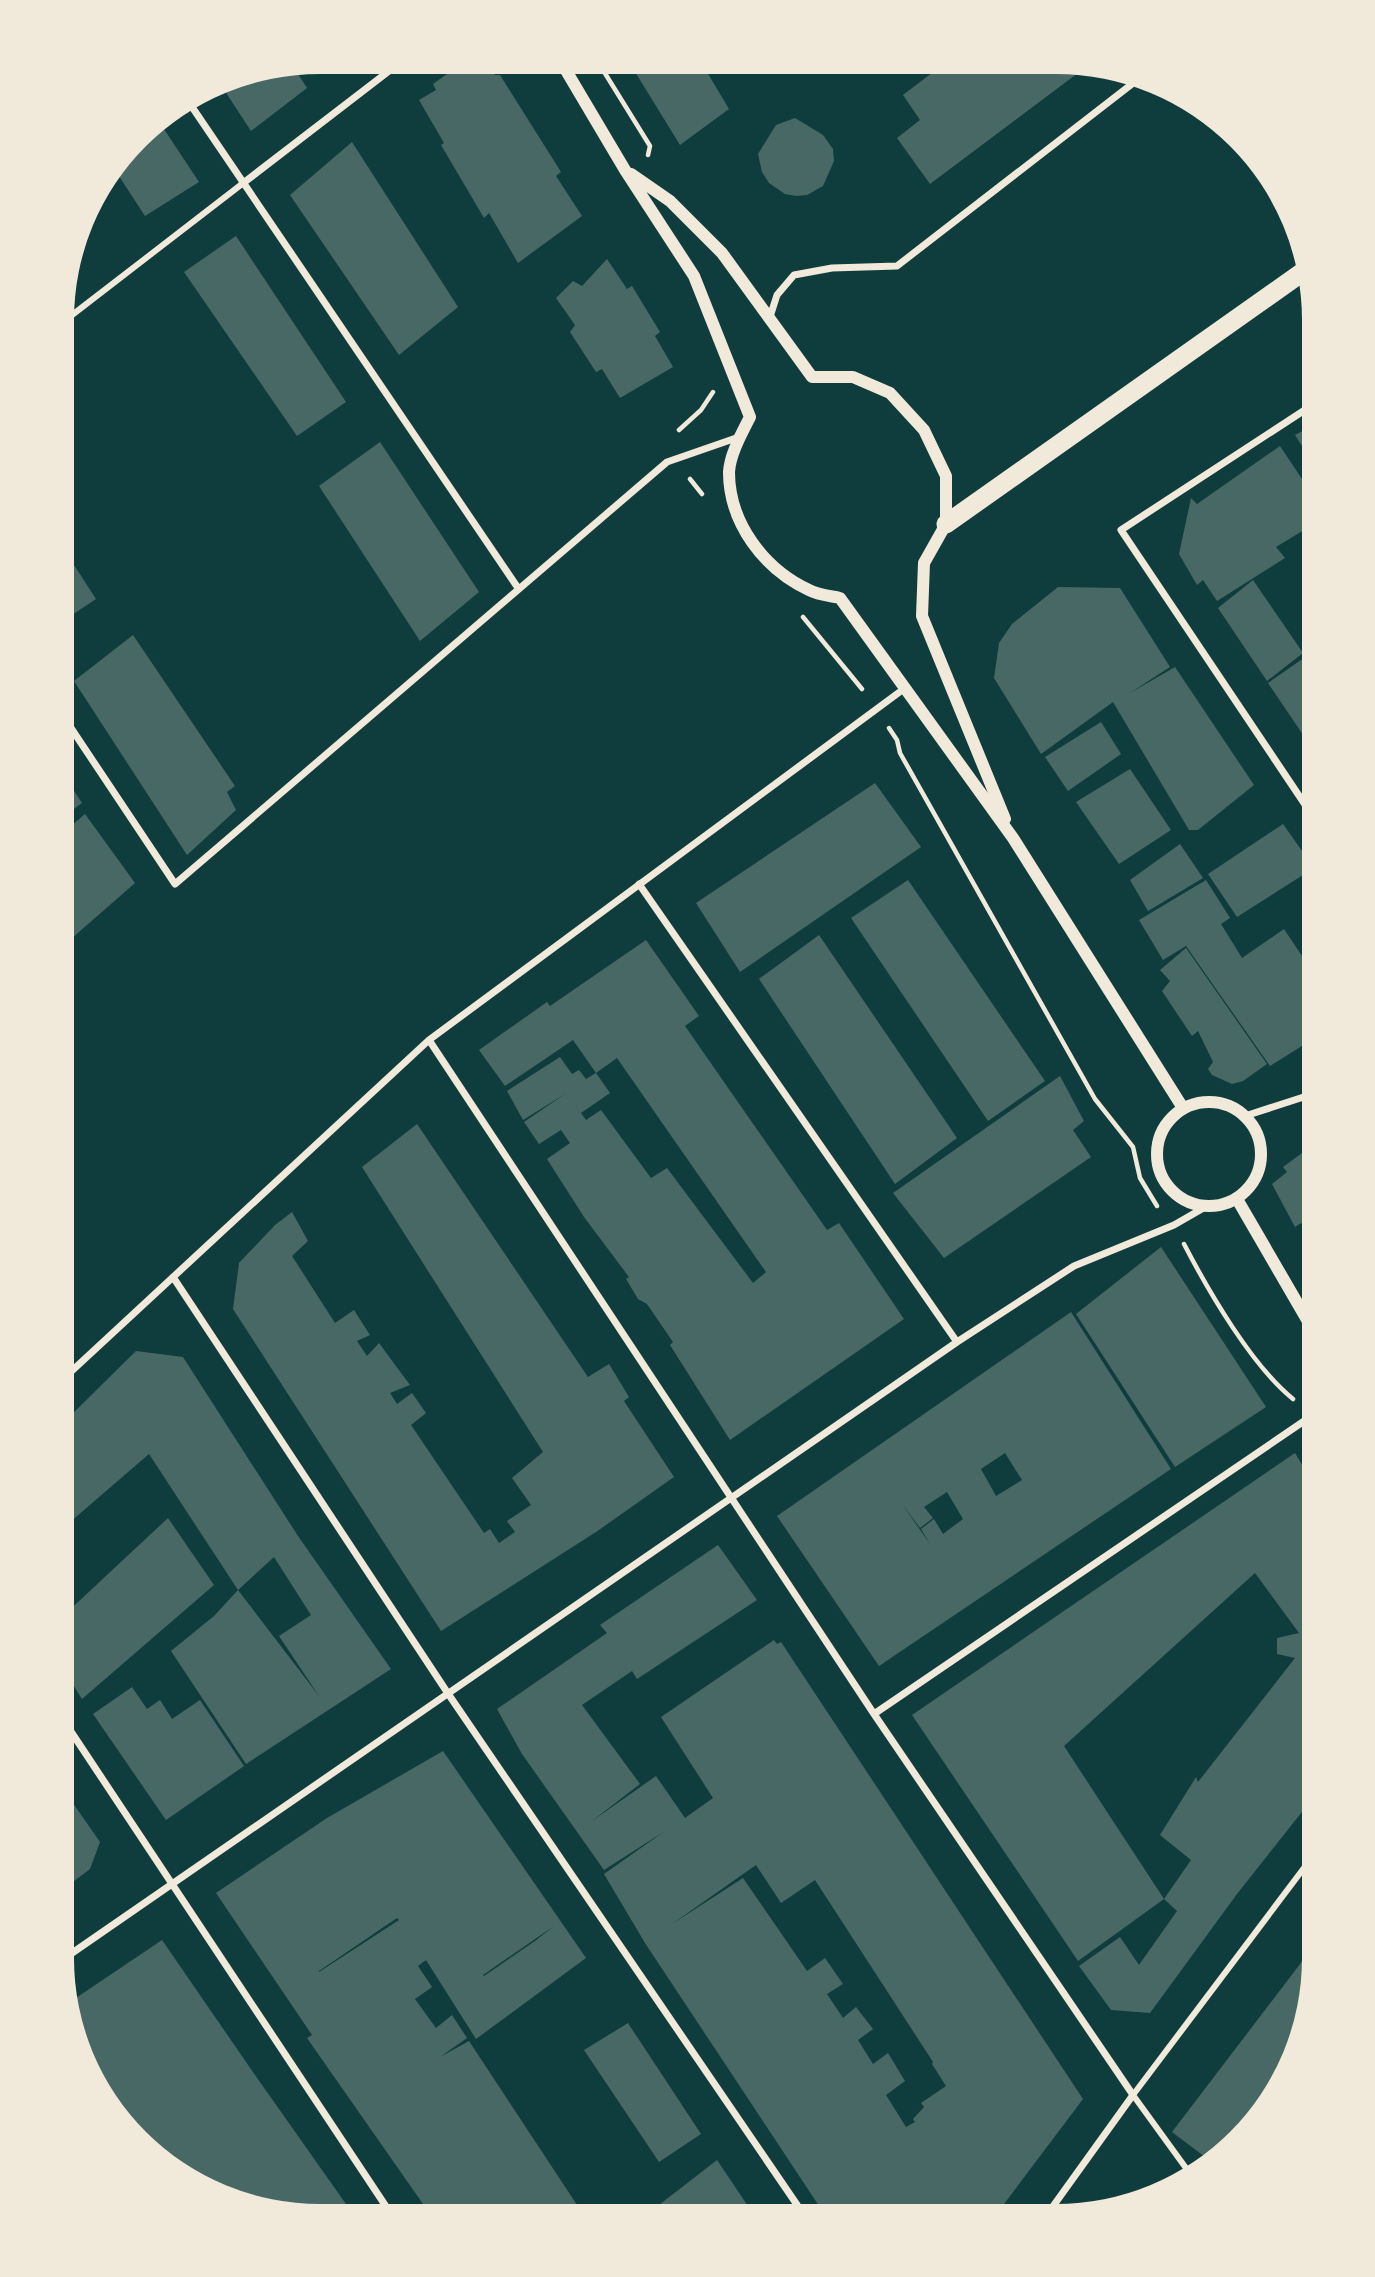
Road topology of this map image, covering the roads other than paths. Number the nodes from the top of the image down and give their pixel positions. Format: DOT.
graph roads {
  1 [pos="385,74"];
  2 [pos="568,74"];
  3 [pos="1130,85"];
  4 [pos="193,108"];
  5 [pos="625,170"];
  6 [pos="243,184"];
  7 [pos="1298,276"];
  8 [pos="74,314"];
  9 [pos="769,321"];
  10 [pos="1301,412"];
  11 [pos="739,437"];
  12 [pos="946,524"];
  13 [pos="518,588"];
  14 [pos="905,688"];
  15 [pos="74,732"];
  16 [pos="1301,799"];
  17 [pos="1013,838"];
  18 [pos="639,884"];
  19 [pos="429,1040"];
  20 [pos="1301,1098"];
  21 [pos="1183,1108"];
  22 [pos="1245,1116"];
  23 [pos="1237,1199"];
  24 [pos="1207,1206"];
  25 [pos="173,1277"];
  26 [pos="1301,1309"];
  27 [pos="957,1342"];
  28 [pos="74,1369"];
  29 [pos="1301,1423"];
  30 [pos="734,1499"];
  31 [pos="449,1695"];
  32 [pos="874,1714"];
  33 [pos="74,1736"];
  34 [pos="1301,1872"];
  35 [pos="173,1883"];
  36 [pos="74,1952"];
  37 [pos="1133,2095"];
  38 [pos="1185,2167"];
  39 [pos="384,2204"];
  40 [pos="796,2204"];
  41 [pos="1055,2204"];
  1 -- 6 [label="street"];
  2 -- 5 [label="street"];
  3 -- 9 [label="street"];
  4 -- 6 [label="street"];
  5 -- 9 [label="street"];
  5 -- 11 [label="street"];
  6 -- 8 [label="street"];
  6 -- 13 [label="street"];
  7 -- 12 [label="highway"];
  9 -- 12 [label="street"];
  10 -- 16 [label="street"];
  11 -- 13 [label="street"];
  11 -- 14 [label="street"];
  12 -- 17 [label="street"];
  13 -- 15 [label="street"];
  14 -- 17 [label="street"];
  14 -- 18 [label="street"];
  17 -- 21 [label="street"];
  18 -- 19 [label="street"];
  18 -- 27 [label="street"];
  19 -- 25 [label="street"];
  19 -- 30 [label="street"];
  20 -- 22 [label="street"];
  21 -- 22 [label="street"];
  21 -- 24 [label="street"];
  22 -- 23 [label="street"];
  23 -- 24 [label="street"];
  23 -- 26 [label="street"];
  24 -- 27 [label="street"];
  25 -- 28 [label="street"];
  25 -- 31 [label="street"];
  27 -- 30 [label="street"];
  29 -- 32 [label="street"];
  30 -- 31 [label="street"];
  30 -- 32 [label="street"];
  31 -- 35 [label="street"];
  31 -- 40 [label="street"];
  32 -- 37 [label="street"];
  33 -- 35 [label="street"];
  34 -- 37 [label="street"];
  35 -- 36 [label="street"];
  35 -- 39 [label="street"];
  37 -- 38 [label="street"];
  37 -- 41 [label="street"];
}
